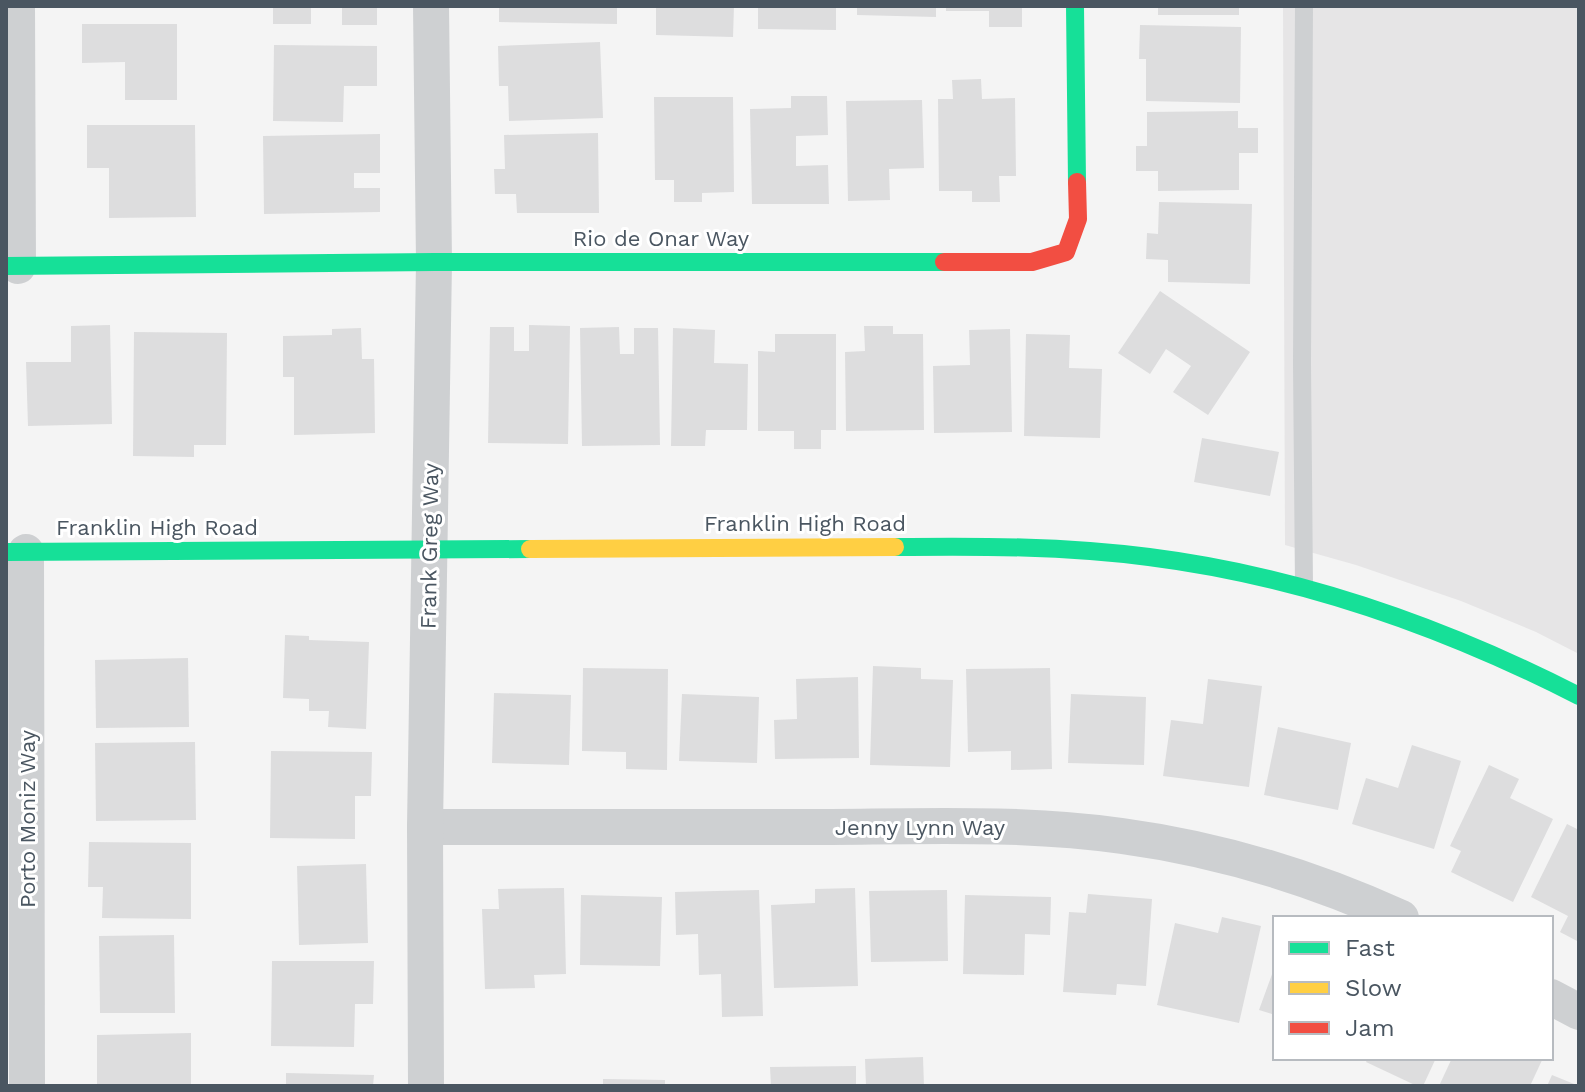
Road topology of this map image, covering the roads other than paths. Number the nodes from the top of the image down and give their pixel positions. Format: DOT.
graph roads {
  1 [pos="17,6"];
  2 [pos="431,6"];
  3 [pos="1075,6"];
  4 [pos="1304,6"];
  5 [pos="434,262"];
  6 [pos="12,266"];
  7 [pos="428,549"];
  8 [pos="16,552"];
  9 [pos="1304,587"];
  10 [pos="1579,696"];
  11 [pos="425,827"];
  12 [pos="16,830"];
  13 [pos="1397,916"];
  14 [pos="1553,998"];
  15 [pos="1579,1012"];
  16 [pos="27,1086"];
  17 [pos="426,1086"];
  1 -- 6 [label="street"];
  2 -- 5 [label="street, Frank Greg Way"];
  3 -- 5 [label="street, Rio de Onar Way"];
  4 -- 9 [label="lane"];
  5 -- 6 [label="street, Rio de Onar Way"];
  5 -- 7 [label="street, Frank Greg Way"];
  7 -- 8 [label="street, Franklin High Road"];
  7 -- 9 [label="street, Franklin High Road"];
  7 -- 11 [label="street, Frank Greg Way"];
  8 -- 12 [label="street, Porto Moniz Way"];
  9 -- 10 [label="street, Franklin High Road"];
  11 -- 13 [label="street, Jenny Lynn Way"];
  11 -- 17 [label="street, Frank Greg Way"];
  12 -- 16 [label="street, Porto Moniz Way"];
  14 -- 15 [label="street"];
}
